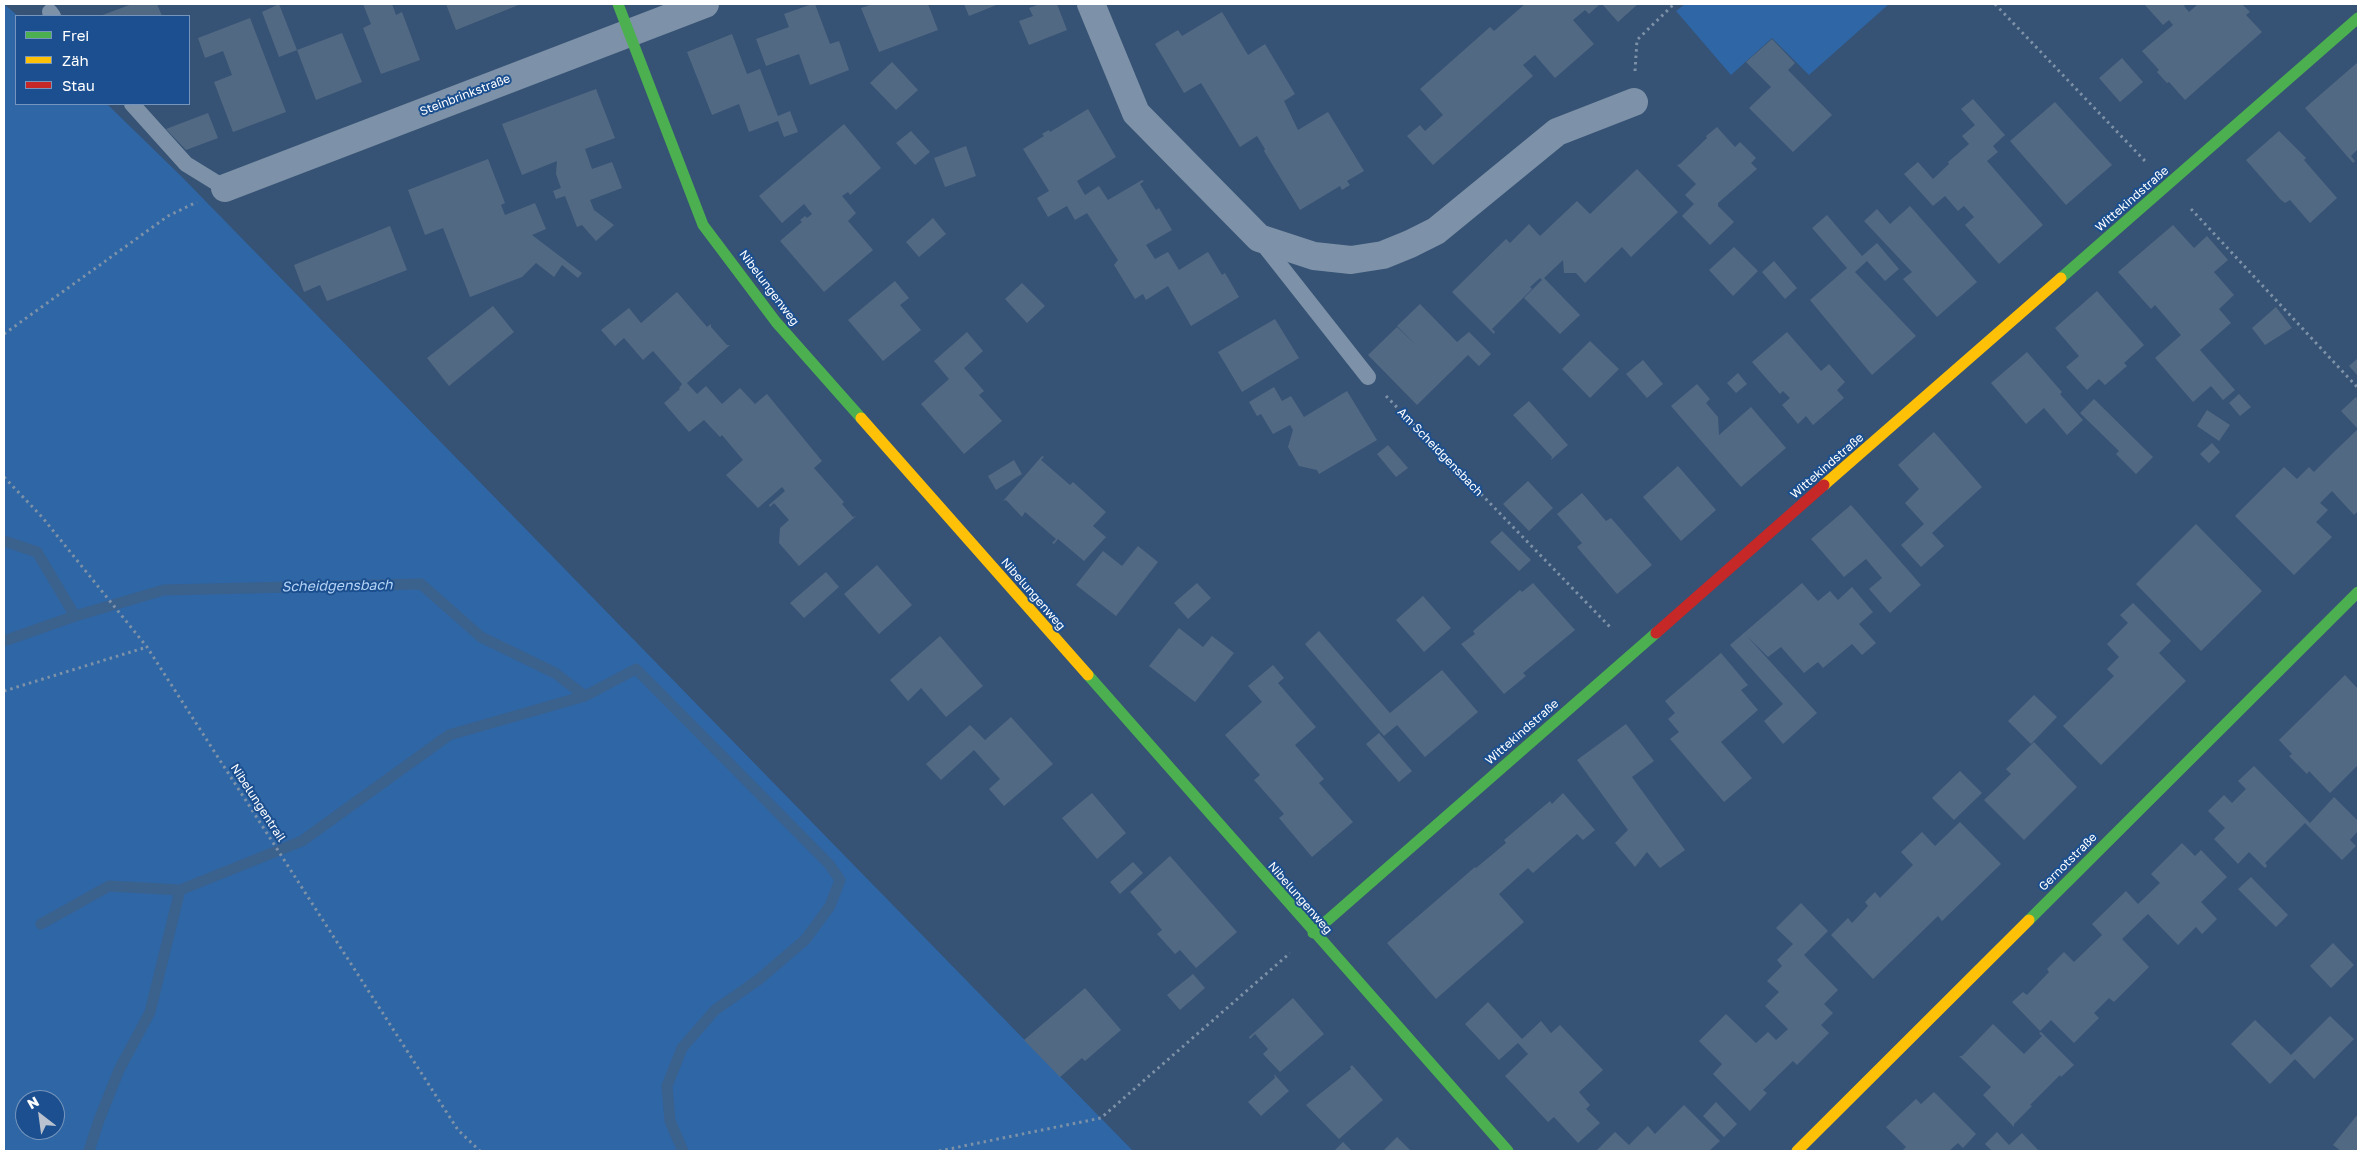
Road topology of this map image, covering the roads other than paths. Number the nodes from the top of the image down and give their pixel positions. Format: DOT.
graph roads {
  1 [pos="618,4"];
  2 [pos="705,4"];
  3 [pos="1091,4"];
  4 [pos="2358,18"];
  5 [pos="630,32"];
  6 [pos="1634,102"];
  7 [pos="133,105"];
  8 [pos="225,188"];
  9 [pos="1259,238"];
  10 [pos="1368,378"];
  11 [pos="2358,592"];
  12 [pos="1313,933"];
  13 [pos="1508,1151"];
  14 [pos="1797,1151"];
  1 -- 5 [label="street, Nibelungenweg"];
  2 -- 5 [label="street, Steinbrinkstraße"];
  3 -- 9 [label="street"];
  4 -- 12 [label="street, Wittekindstraße"];
  5 -- 8 [label="street, Steinbrinkstraße"];
  5 -- 12 [label="street, Nibelungenweg"];
  6 -- 9 [label="street"];
  7 -- 8 [label="lane"];
  9 -- 10 [label="lane"];
  11 -- 14 [label="street, Gernotstraße"];
  12 -- 13 [label="street, Nibelungenweg"];
}
